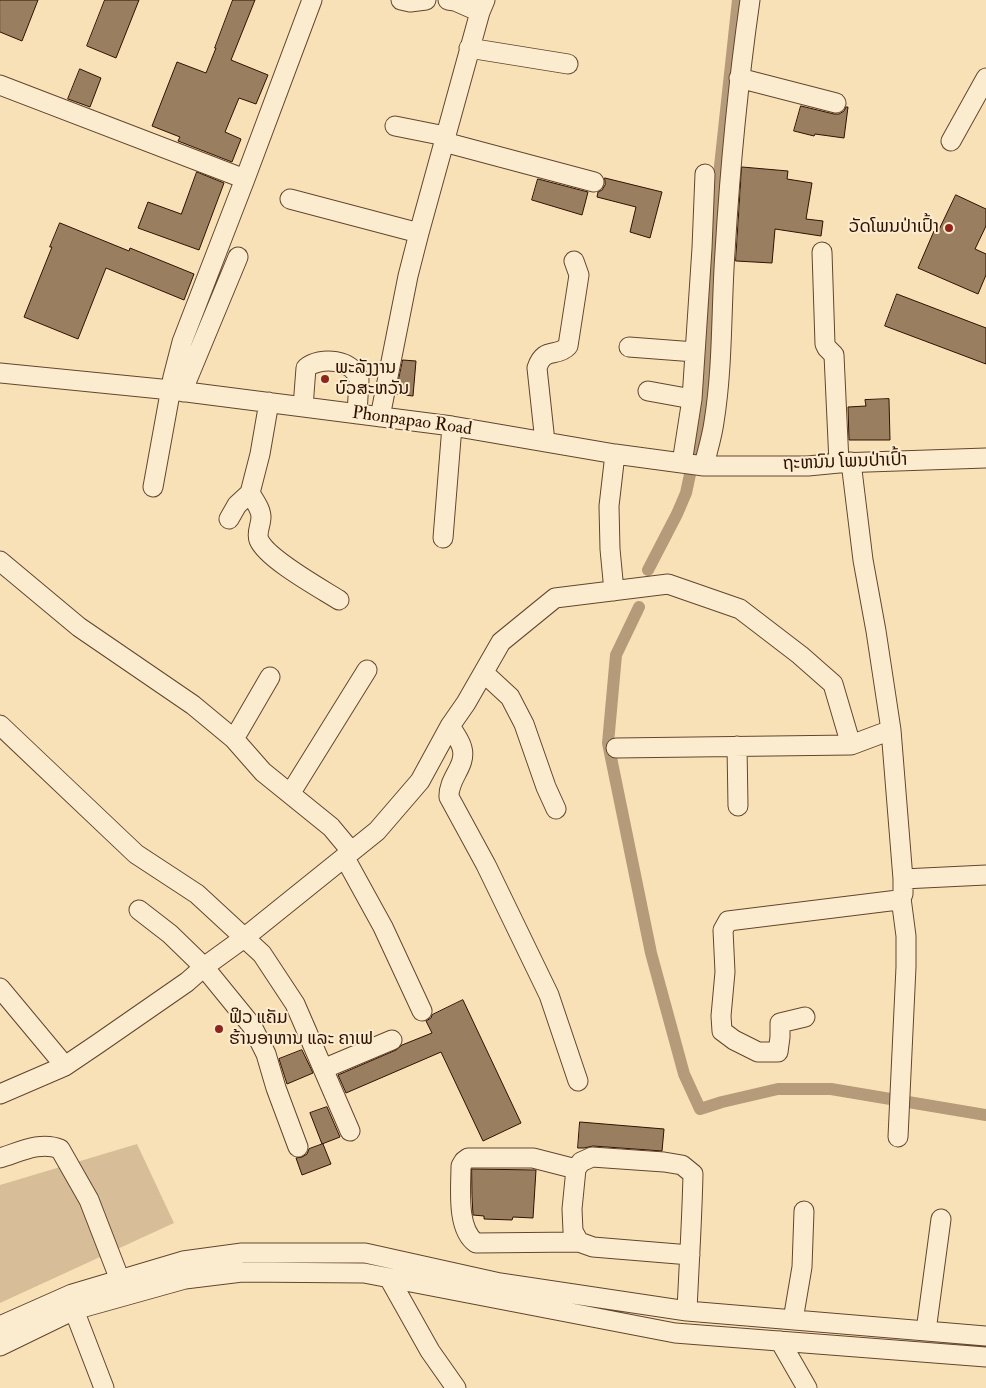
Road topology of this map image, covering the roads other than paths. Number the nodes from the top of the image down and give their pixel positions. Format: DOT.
graph roads {
  1 [pos="312,0"];
  2 [pos="400,0"];
  3 [pos="426,0"];
  4 [pos="448,0"];
  5 [pos="750,0"];
  6 [pos="483,6"];
  7 [pos="470,48"];
  8 [pos="568,64"];
  9 [pos="739,78"];
  10 [pos="986,78"];
  11 [pos="0,85"];
  12 [pos="836,103"];
  13 [pos="395,126"];
  14 [pos="445,139"];
  15 [pos="951,141"];
  16 [pos="705,174"];
  17 [pos="245,179"];
  18 [pos="594,182"];
  19 [pos="290,199"];
  20 [pos="419,233"];
  21 [pos="822,252"];
  22 [pos="238,257"];
  23 [pos="574,261"];
  24 [pos="629,347"];
  25 [pos="695,352"];
  26 [pos="0,373"];
  27 [pos="177,391"];
  28 [pos="648,391"];
  29 [pos="692,399"];
  30 [pos="269,402"];
  31 [pos="303,407"];
  32 [pos="357,414"];
  33 [pos="380,417"];
  34 [pos="452,426"];
  35 [pos="545,442"];
  36 [pos="615,454"];
  37 [pos="986,458"];
  38 [pos="845,462"];
  39 [pos="691,465"];
  40 [pos="152,487"];
  41 [pos="250,493"];
  42 [pos="229,519"];
  43 [pos="443,538"];
  44 [pos="0,561"];
  45 [pos="614,591"];
  46 [pos="339,600"];
  47 [pos="367,670"];
  48 [pos="484,673"];
  49 [pos="270,676"];
  50 [pos="0,725"];
  51 [pos="450,726"];
  52 [pos="891,730"];
  53 [pos="234,739"];
  54 [pos="851,745"];
  55 [pos="737,746"];
  56 [pos="616,748"];
  57 [pos="290,794"];
  58 [pos="738,806"];
  59 [pos="556,809"];
  60 [pos="348,855"];
  61 [pos="986,875"];
  62 [pos="903,879"];
  63 [pos="901,898"];
  64 [pos="139,910"];
  65 [pos="244,938"];
  66 [pos="204,966"];
  67 [pos="0,988"];
  68 [pos="422,1011"];
  69 [pos="805,1017"];
  70 [pos="392,1040"];
  71 [pos="65,1066"];
  72 [pos="323,1069"];
  73 [pos="578,1081"];
  74 [pos="0,1094"];
  75 [pos="350,1131"];
  76 [pos="898,1137"];
  77 [pos="298,1146"];
  78 [pos="0,1158"];
  79 [pos="576,1169"];
  80 [pos="804,1211"];
  81 [pos="941,1220"];
  82 [pos="579,1242"];
  83 [pos="690,1255"];
  84 [pos="389,1278"];
  85 [pos="120,1280"];
  86 [pos="74,1310"];
  87 [pos="686,1311"];
  88 [pos="793,1320"];
  89 [pos="0,1326"];
  90 [pos="926,1331"];
  91 [pos="986,1336"];
  92 [pos="780,1341"];
  93 [pos="0,1346"];
  94 [pos="986,1357"];
  95 [pos="104,1388"];
  96 [pos="456,1388"];
  97 [pos="807,1388"];
  1 -- 17 [label="street"];
  2 -- 3 [label="street"];
  4 -- 6 [label="street"];
  5 -- 9 [label="street"];
  6 -- 7 [label="street"];
  7 -- 8 [label="street"];
  7 -- 14 [label="street"];
  9 -- 12 [label="street"];
  9 -- 39 [label="street"];
  10 -- 15 [label="street"];
  11 -- 17 [label="street"];
  13 -- 14 [label="street"];
  14 -- 18 [label="street"];
  14 -- 20 [label="street"];
  16 -- 25 [label="street"];
  17 -- 27 [label="street"];
  19 -- 20 [label="street"];
  20 -- 33 [label="street"];
  21 -- 38 [label="street"];
  22 -- 27 [label="street"];
  23 -- 35 [label="street"];
  24 -- 25 [label="street"];
  25 -- 29 [label="street"];
  26 -- 27 [label="street, Phonpapao Road"];
  27 -- 30 [label="street, Phonpapao Road"];
  27 -- 40 [label="street"];
  28 -- 29 [label="street"];
  29 -- 39 [label="street"];
  30 -- 31 [label="street, Phonpapao Road"];
  30 -- 41 [label="street"];
  31 -- 32 [label="street, Phonpapao Road"];
  31 -- 32 [label="street"];
  32 -- 33 [label="street, Phonpapao Road"];
  33 -- 34 [label="street, Phonpapao Road"];
  34 -- 35 [label="street, Phonpapao Road"];
  34 -- 43 [label="street"];
  35 -- 36 [label="street, Phonpapao Road"];
  36 -- 39 [label="street, Phonpapao Road"];
  36 -- 45 [label="street"];
  37 -- 38 [label="street, ຖະຫນົນ ໂພນປ່າເປົ້າ"];
  38 -- 39 [label="street, ຖະຫນົນ ໂພນປ່າເປົ້າ"];
  38 -- 52 [label="street"];
  41 -- 42 [label="street"];
  41 -- 46 [label="street"];
  44 -- 53 [label="street"];
  45 -- 48 [label="street"];
  45 -- 54 [label="street"];
  47 -- 57 [label="street"];
  48 -- 51 [label="street"];
  48 -- 59 [label="street"];
  49 -- 53 [label="street"];
  50 -- 65 [label="street"];
  51 -- 60 [label="street"];
  51 -- 73 [label="street"];
  52 -- 54 [label="street"];
  52 -- 62 [label="street"];
  53 -- 57 [label="street"];
  54 -- 55 [label="street"];
  55 -- 56 [label="street"];
  55 -- 58 [label="street"];
  57 -- 60 [label="street"];
  60 -- 65 [label="street"];
  60 -- 68 [label="street"];
  61 -- 62 [label="street"];
  62 -- 63 [label="street"];
  63 -- 69 [label="street"];
  63 -- 76 [label="street"];
  64 -- 66 [label="street"];
  65 -- 66 [label="street"];
  65 -- 72 [label="street"];
  66 -- 71 [label="street"];
  66 -- 77 [label="street"];
  67 -- 71 [label="street"];
  70 -- 72 [label="street"];
  71 -- 74 [label="street"];
  72 -- 75 [label="street"];
  78 -- 85 [label="street"];
  79 -- 82 [label="street"];
  79 -- 82 [label="street"];
  79 -- 83 [label="street"];
  80 -- 88 [label="street"];
  81 -- 90 [label="street"];
  82 -- 83 [label="street"];
  83 -- 87 [label="street"];
  84 -- 86 [label="street"];
  84 -- 92 [label="street"];
  84 -- 96 [label="street"];
  85 -- 87 [label="street"];
  85 -- 89 [label="street"];
  86 -- 93 [label="street"];
  86 -- 95 [label="street"];
  87 -- 88 [label="street"];
  88 -- 90 [label="street"];
  90 -- 91 [label="street"];
  92 -- 94 [label="street"];
  92 -- 97 [label="street"];
}
